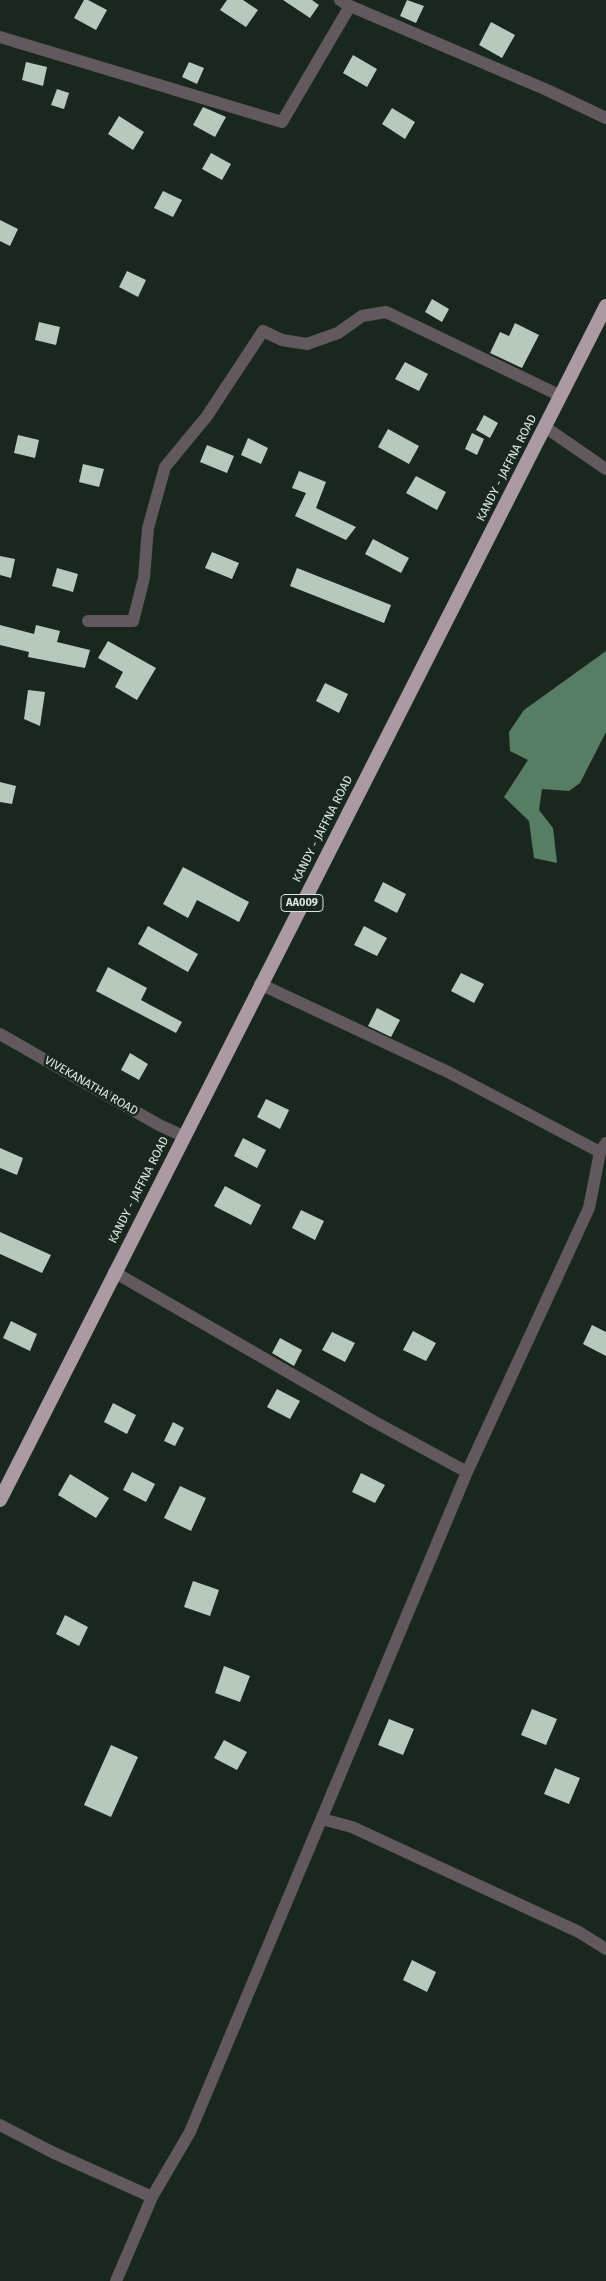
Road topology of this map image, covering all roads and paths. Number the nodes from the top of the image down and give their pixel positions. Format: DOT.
graph roads {
  1 [pos="345,3"];
  2 [pos="0,37"];
  3 [pos="606,118"];
  4 [pos="606,306"];
  5 [pos="561,396"];
  6 [pos="545,427"];
  7 [pos="606,469"];
  8 [pos="88,621"];
  9 [pos="260,984"];
  10 [pos="0,1034"];
  11 [pos="183,1136"];
  12 [pos="603,1148"];
  13 [pos="114,1272"];
  14 [pos="467,1472"];
  15 [pos="0,1500"];
  16 [pos="322,1819"];
  17 [pos="606,1949"];
  18 [pos="0,2125"];
  19 [pos="152,2197"];
  20 [pos="116,2281"];
  1 -- 2 [label="street"];
  1 -- 3 [label="street"];
  4 -- 5 [label="highway, KANDY - JAFFNA ROAD / AA009"];
  5 -- 6 [label="highway, KANDY - JAFFNA ROAD / AA009"];
  5 -- 8 [label="street"];
  6 -- 7 [label="street"];
  6 -- 9 [label="highway, KANDY - JAFFNA ROAD / AA009"];
  9 -- 11 [label="highway, KANDY - JAFFNA ROAD / AA009"];
  9 -- 12 [label="street"];
  10 -- 11 [label="street, VIVEKANATHA ROAD"];
  11 -- 13 [label="highway, KANDY - JAFFNA ROAD / AA009"];
  12 -- 14 [label="street"];
  13 -- 14 [label="street"];
  13 -- 15 [label="highway, KANDY - JAFFNA ROAD / AA009"];
  14 -- 16 [label="street"];
  16 -- 17 [label="street"];
  16 -- 19 [label="street"];
  18 -- 19 [label="street"];
  19 -- 20 [label="street"];
}
